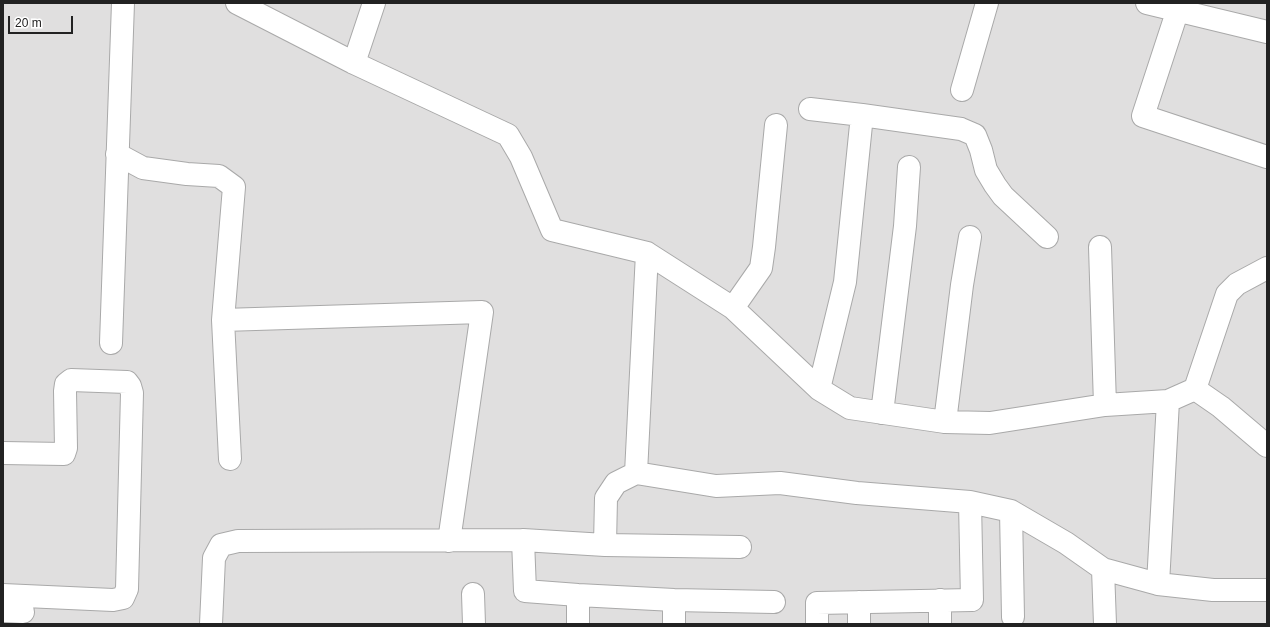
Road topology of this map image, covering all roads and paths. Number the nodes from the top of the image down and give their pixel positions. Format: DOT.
graph roads {
  1 [pos="122,3"];
  2 [pos="237,3"];
  3 [pos="374,3"];
  4 [pos="987,3"];
  5 [pos="1147,3"];
  6 [pos="1179,7"];
  7 [pos="1267,32"];
  8 [pos="354,63"];
  9 [pos="962,90"];
  10 [pos="810,109"];
  11 [pos="862,115"];
  12 [pos="776,125"];
  13 [pos="118,154"];
  14 [pos="1267,157"];
  15 [pos="909,167"];
  16 [pos="970,237"];
  17 [pos="1047,237"];
  18 [pos="1100,247"];
  19 [pos="647,253"];
  20 [pos="1267,268"];
  21 [pos="733,308"];
  22 [pos="223,320"];
  23 [pos="111,343"];
  24 [pos="819,389"];
  25 [pos="1195,389"];
  26 [pos="1168,401"];
  27 [pos="1105,405"];
  28 [pos="882,413"];
  29 [pos="945,422"];
  30 [pos="1267,446"];
  31 [pos="3,453"];
  32 [pos="230,459"];
  33 [pos="636,473"];
  34 [pos="970,502"];
  35 [pos="1011,510"];
  36 [pos="450,540"];
  37 [pos="523,540"];
  38 [pos="605,545"];
  39 [pos="740,547"];
  40 [pos="1103,569"];
  41 [pos="1158,584"];
  42 [pos="1267,590"];
  43 [pos="473,594"];
  44 [pos="3,595"];
  45 [pos="578,595"];
  46 [pos="674,600"];
  47 [pos="940,600"];
  48 [pos="774,602"];
  49 [pos="859,602"];
  50 [pos="1013,617"];
  51 [pos="211,624"];
  52 [pos="474,624"];
  53 [pos="578,624"];
  54 [pos="674,624"];
  55 [pos="817,624"];
  56 [pos="859,624"];
  57 [pos="940,624"];
  58 [pos="1104,624"];
  1 -- 13 [label="street"];
  2 -- 8 [label="street"];
  3 -- 8 [label="street"];
  4 -- 9 [label="street"];
  5 -- 6 [label="street"];
  6 -- 7 [label="street"];
  6 -- 14 [label="street"];
  8 -- 19 [label="street"];
  10 -- 11 [label="street"];
  11 -- 17 [label="street"];
  11 -- 24 [label="street"];
  12 -- 21 [label="street"];
  13 -- 22 [label="street"];
  13 -- 23 [label="street"];
  15 -- 28 [label="street"];
  16 -- 29 [label="street"];
  18 -- 27 [label="street"];
  19 -- 21 [label="street"];
  19 -- 33 [label="street"];
  20 -- 25 [label="street"];
  21 -- 24 [label="street"];
  22 -- 32 [label="street"];
  22 -- 36 [label="street"];
  24 -- 28 [label="street"];
  25 -- 26 [label="street"];
  25 -- 30 [label="street"];
  26 -- 27 [label="street"];
  26 -- 41 [label="street"];
  27 -- 29 [label="street"];
  28 -- 29 [label="street"];
  31 -- 44 [label="street"];
  33 -- 34 [label="street"];
  33 -- 38 [label="street"];
  34 -- 35 [label="street"];
  34 -- 47 [label="street"];
  35 -- 40 [label="street"];
  35 -- 50 [label="street"];
  36 -- 37 [label="street"];
  36 -- 51 [label="street"];
  37 -- 38 [label="street"];
  37 -- 45 [label="street"];
  38 -- 39 [label="street"];
  40 -- 41 [label="street"];
  40 -- 58 [label="street"];
  41 -- 42 [label="street"];
  43 -- 52 [label="street"];
  45 -- 46 [label="street"];
  45 -- 53 [label="street"];
  46 -- 48 [label="street"];
  46 -- 54 [label="street"];
  47 -- 49 [label="street"];
  47 -- 57 [label="street"];
  49 -- 55 [label="street"];
  49 -- 56 [label="street"];
}
